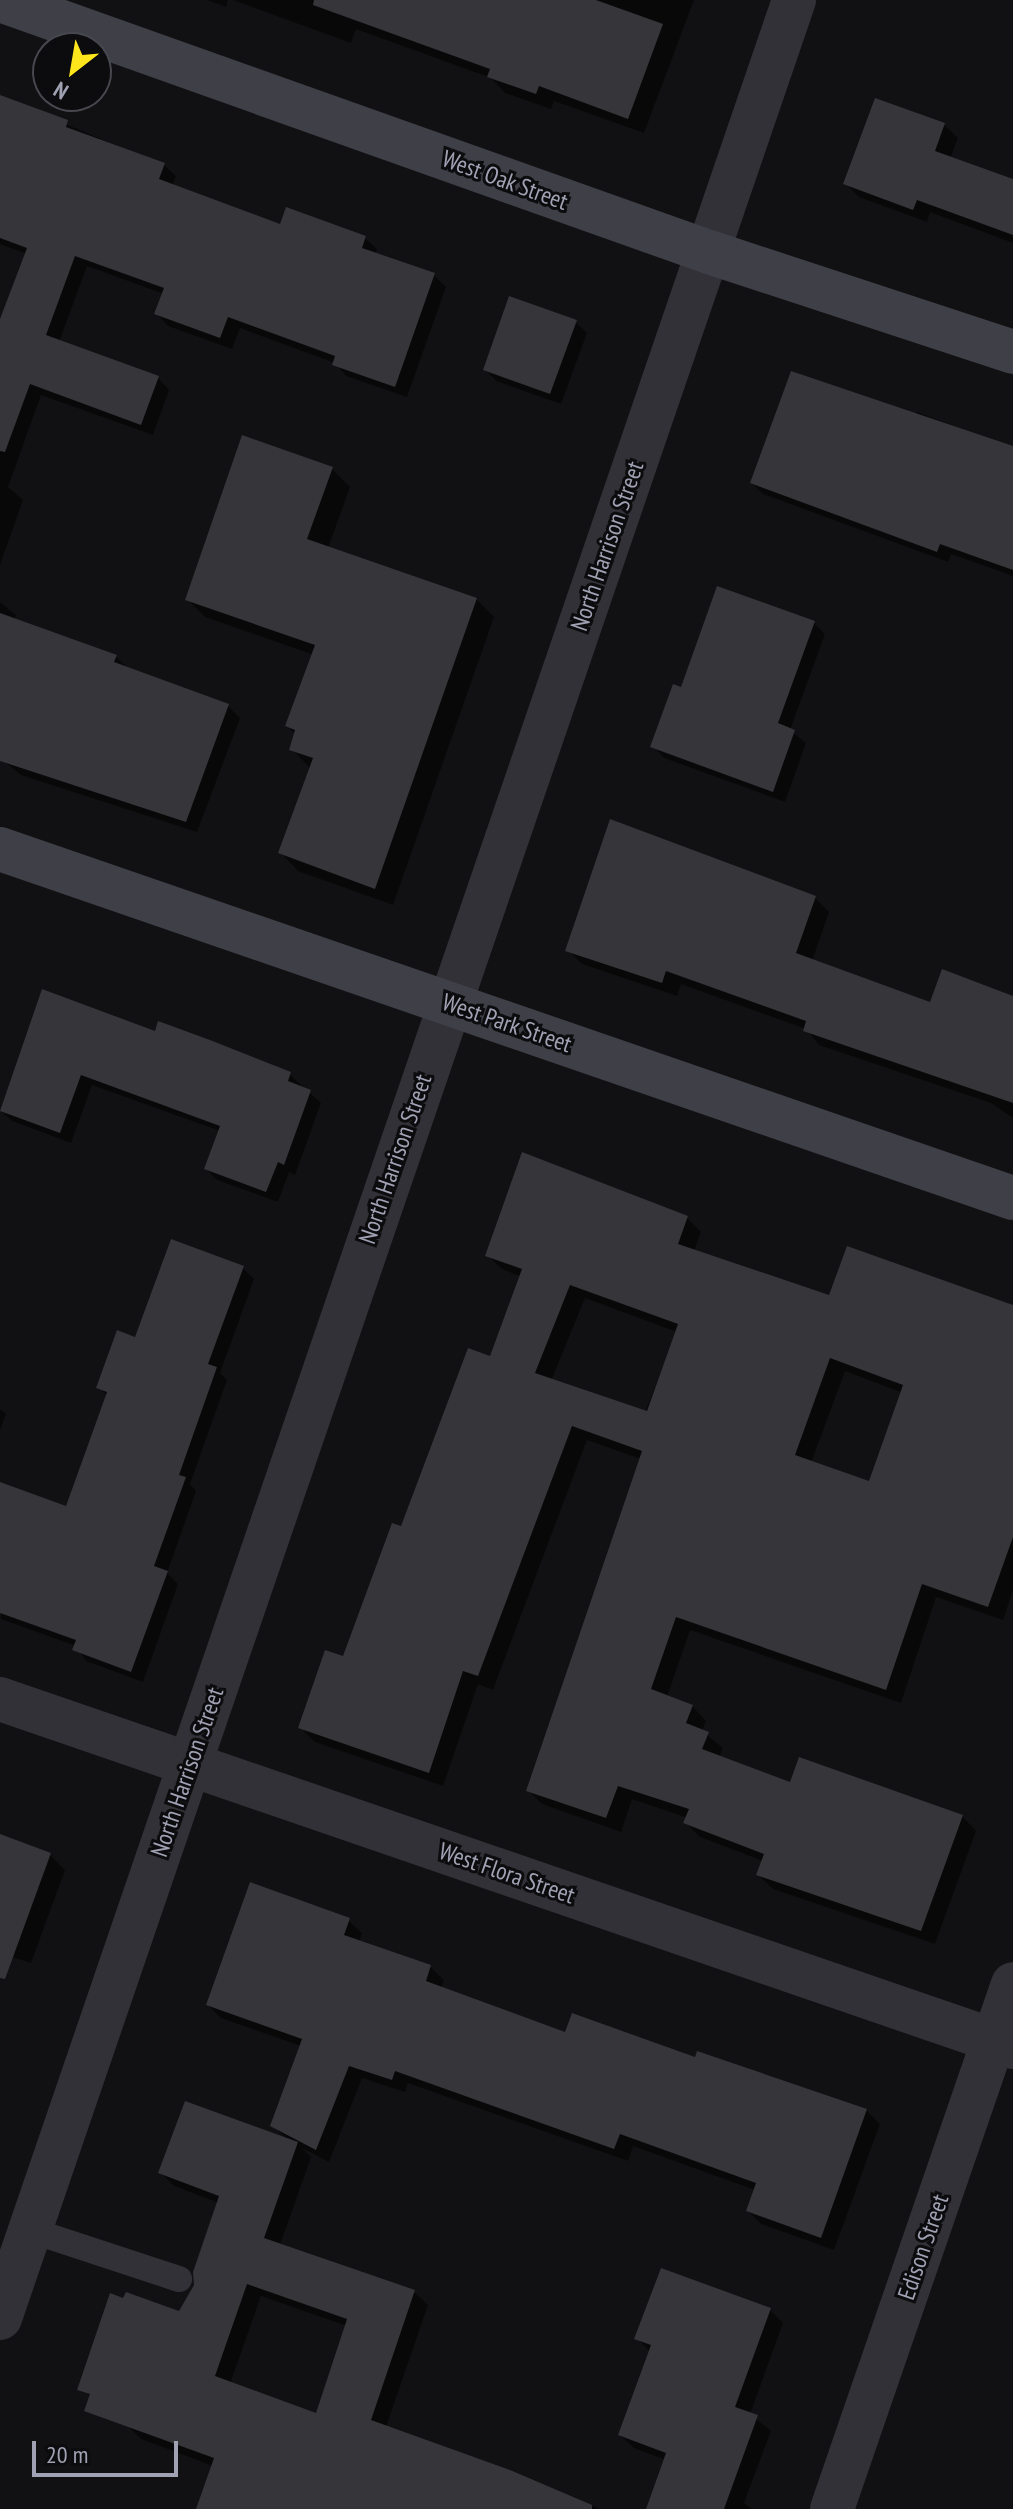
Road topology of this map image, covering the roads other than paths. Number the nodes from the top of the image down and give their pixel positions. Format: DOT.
graph roads {
  1 [pos="0,0"];
  2 [pos="794,0"];
  3 [pos="709,252"];
  4 [pos="1013,352"];
  5 [pos="0,849"];
  6 [pos="448,1003"];
  7 [pos="1013,1198"];
  8 [pos="0,1699"];
  9 [pos="190,1764"];
  10 [pos="1013,1984"];
  11 [pos="1004,2043"];
  12 [pos="30,2230"];
  13 [pos="179,2279"];
  14 [pos="0,2318"];
  15 [pos="832,2509"];
  1 -- 3 [label="street, West Oak Street"];
  2 -- 3 [label="street, North Harrison Street"];
  3 -- 4 [label="street, West Oak Street"];
  3 -- 6 [label="street, North Harrison Street"];
  5 -- 6 [label="street, West Park Street"];
  6 -- 7 [label="street, West Park Street"];
  6 -- 9 [label="street, North Harrison Street"];
  8 -- 9 [label="street, West Flora Street"];
  9 -- 11 [label="street, West Flora Street"];
  9 -- 12 [label="street, North Harrison Street"];
  10 -- 11 [label="street, Edison Street"];
  11 -- 15 [label="street, Edison Street"];
  12 -- 13 [label="lane"];
  12 -- 14 [label="street, North Harrison Street"];
}
